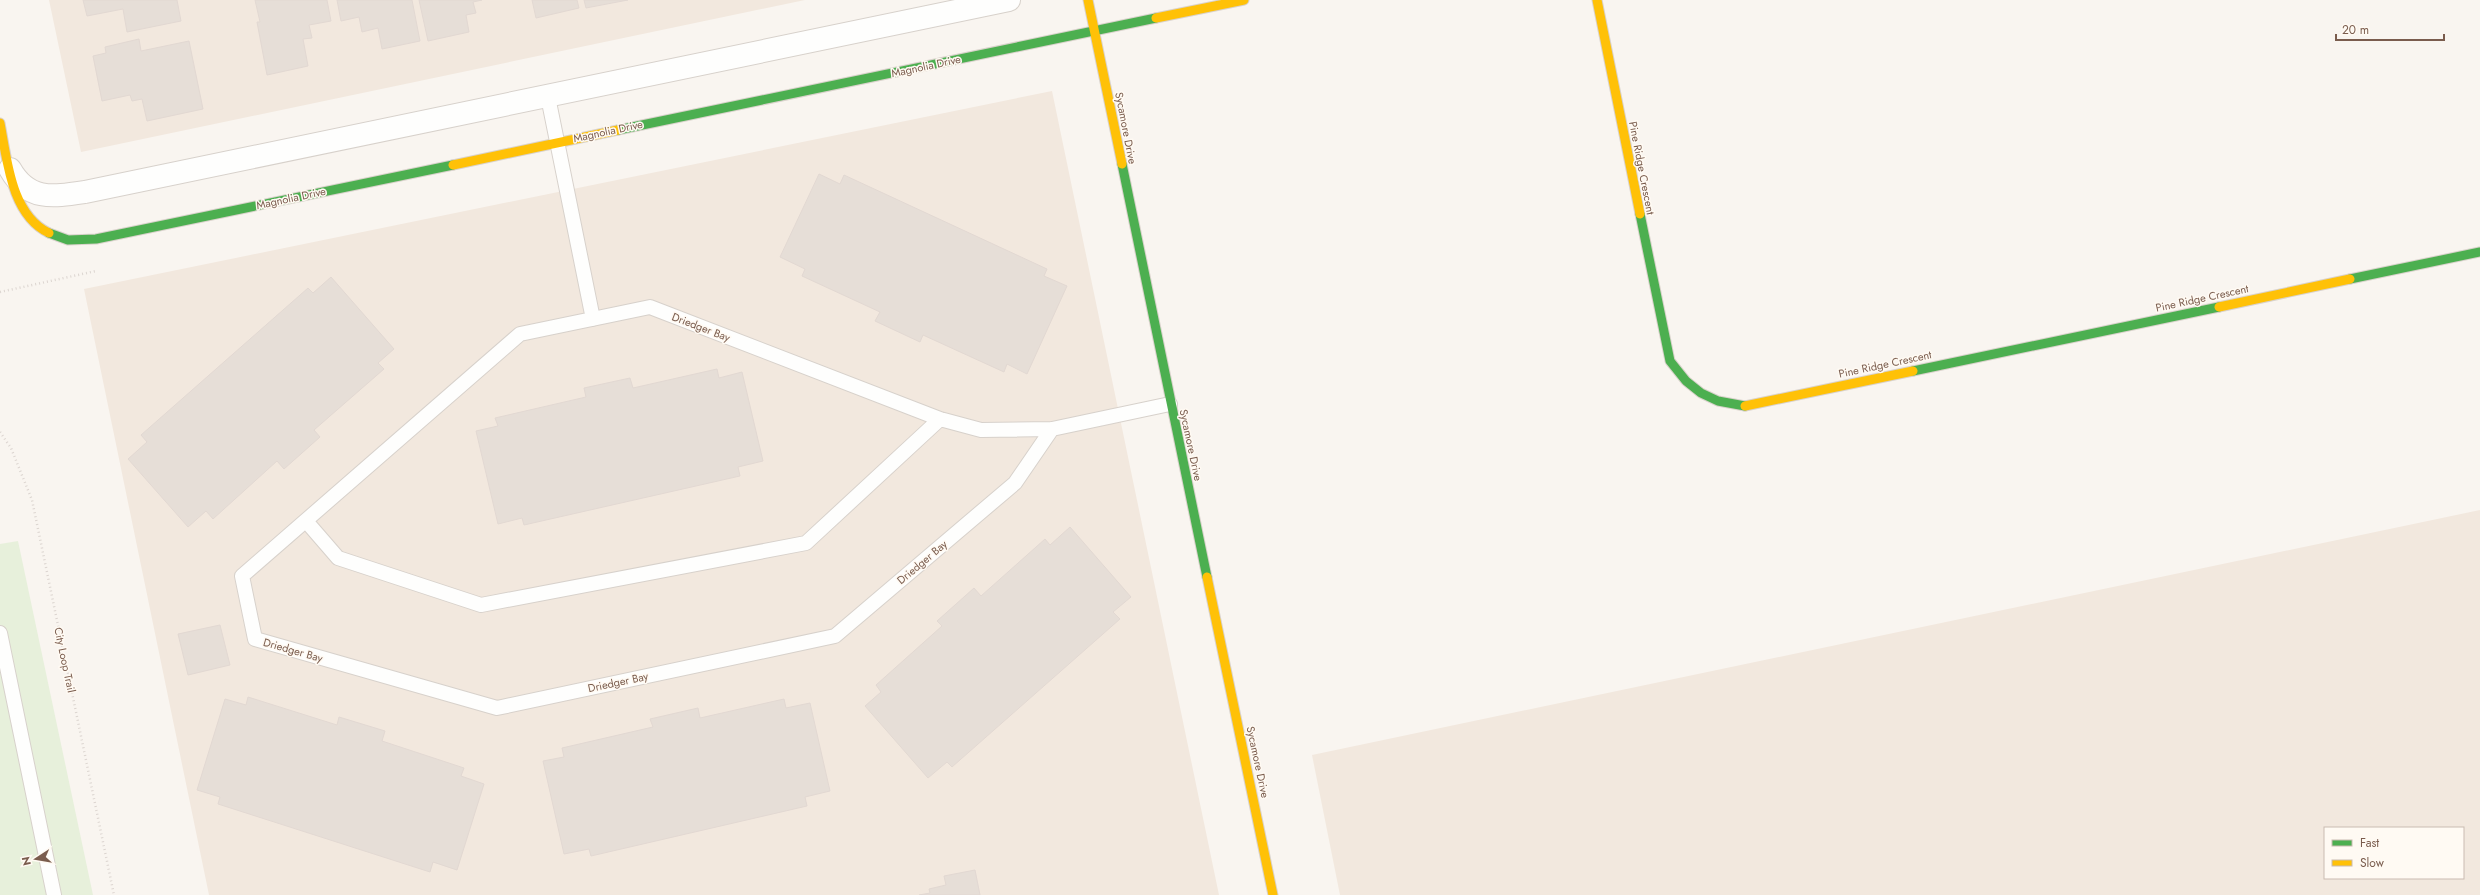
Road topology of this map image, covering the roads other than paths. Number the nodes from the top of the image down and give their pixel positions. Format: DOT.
graph roads {
  1 [pos="1009,0"];
  2 [pos="1088,0"];
  3 [pos="1244,0"];
  4 [pos="1597,0"];
  5 [pos="1094,32"];
  6 [pos="548,97"];
  7 [pos="0,123"];
  8 [pos="558,142"];
  9 [pos="10,169"];
  10 [pos="2480,252"];
  11 [pos="593,319"];
  12 [pos="1170,404"];
  13 [pos="940,419"];
  14 [pos="1052,429"];
  15 [pos="306,520"];
  16 [pos="0,633"];
  17 [pos="54,895"];
  18 [pos="1273,895"];
  1 -- 6 [label="street, Magnolia Drive"];
  2 -- 5 [label="street, Sycamore Drive"];
  3 -- 5 [label="street, Magnolia Drive"];
  4 -- 10 [label="street, Pine Ridge Crescent"];
  5 -- 8 [label="street, Magnolia Drive"];
  5 -- 12 [label="street, Sycamore Drive"];
  6 -- 8 [label="lane"];
  6 -- 9 [label="street, Magnolia Drive"];
  7 -- 9 [label="street, Magnolia Drive"];
  8 -- 9 [label="street, Magnolia Drive"];
  8 -- 11 [label="lane"];
  11 -- 13 [label="lane, Driedger Bay"];
  11 -- 15 [label="lane, Driedger Bay"];
  12 -- 14 [label="lane, Driedger Bay"];
  12 -- 18 [label="street, Sycamore Drive"];
  13 -- 14 [label="lane, Driedger Bay"];
  13 -- 15 [label="lane"];
  14 -- 15 [label="lane, Driedger Bay"];
  16 -- 17 [label="lane"];
}
